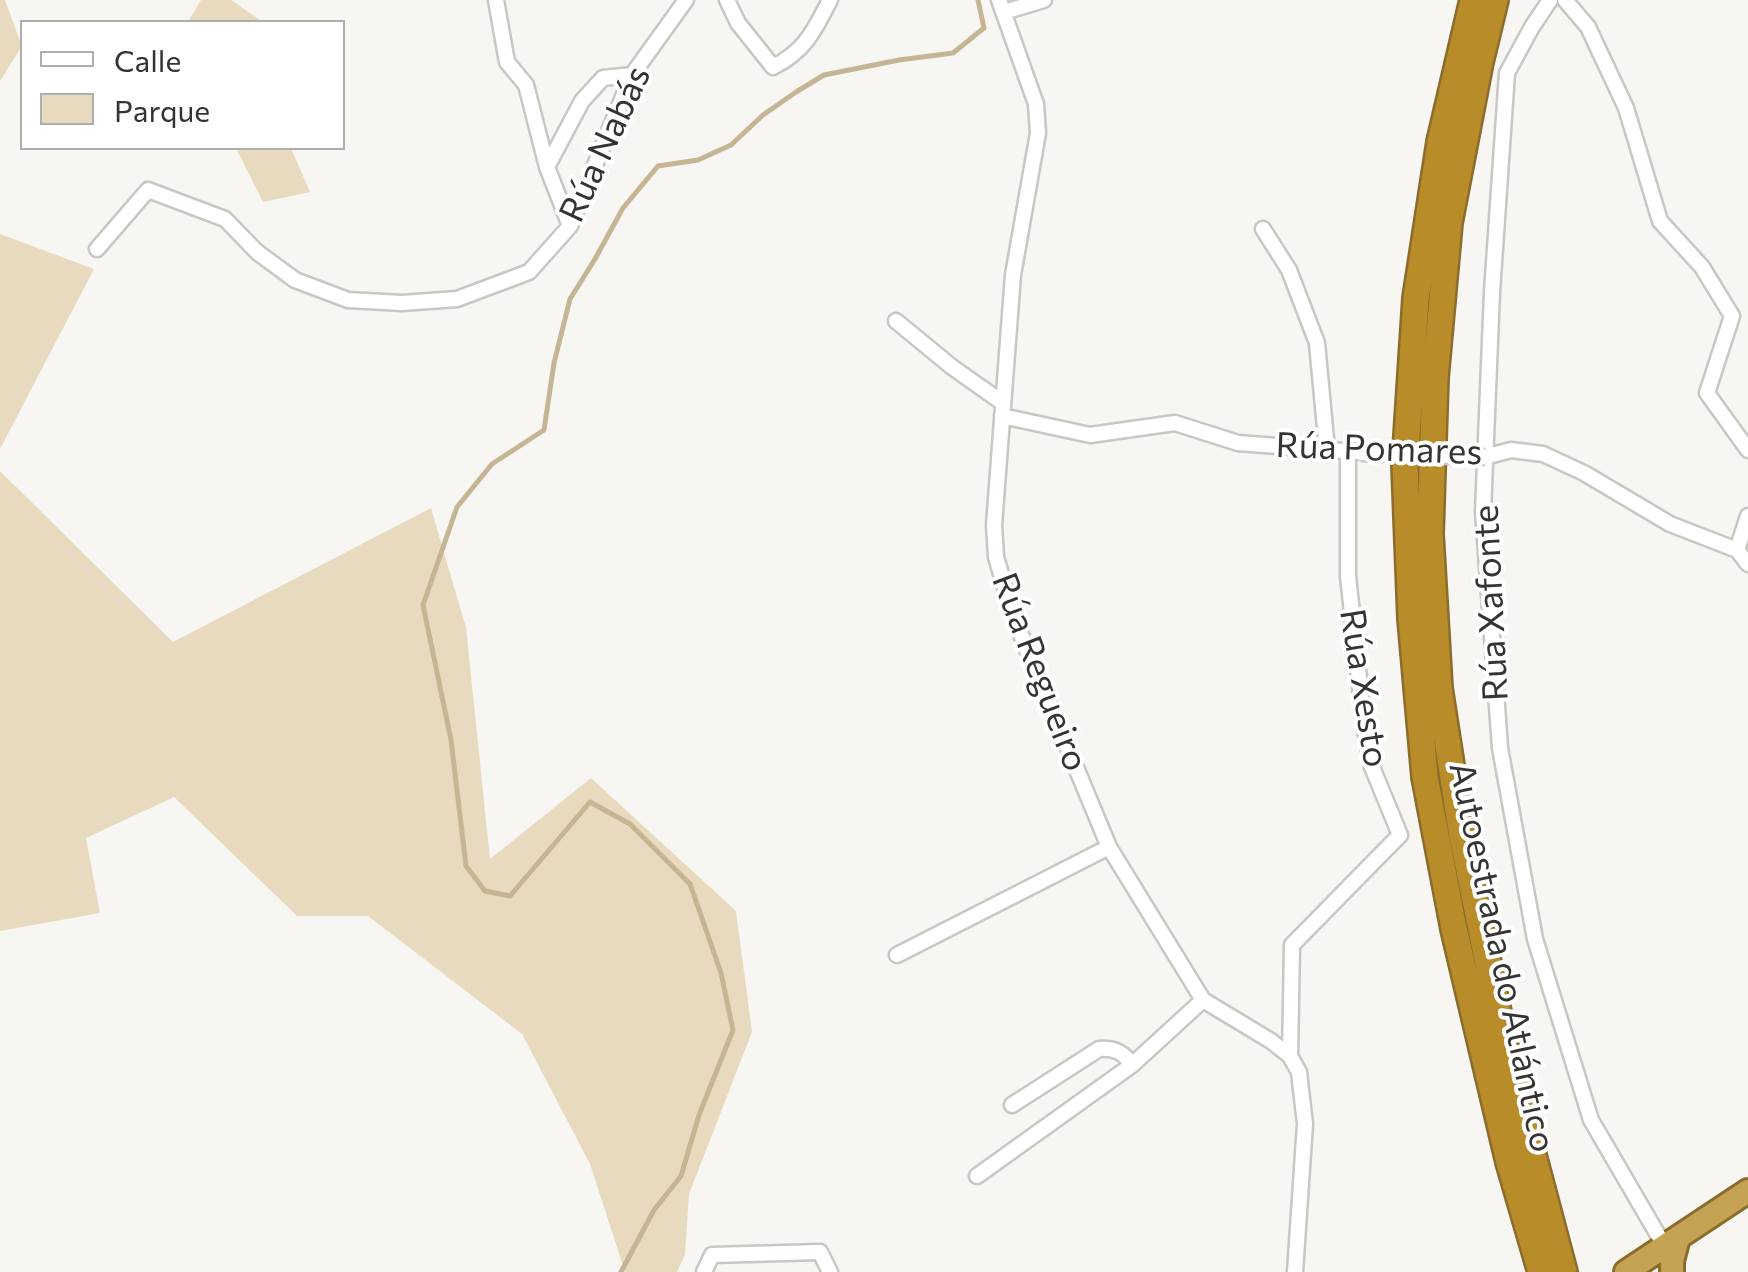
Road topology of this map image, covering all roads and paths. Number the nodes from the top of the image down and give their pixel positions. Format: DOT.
graph roads {
  1 [pos="496,0"];
  2 [pos="686,0"];
  3 [pos="727,0"];
  4 [pos="830,0"];
  5 [pos="1044,0"];
  6 [pos="1472,0"];
  7 [pos="1496,0"];
  8 [pos="1550,0"];
  9 [pos="1565,0"];
  10 [pos="1001,6"];
  11 [pos="632,74"];
  12 [pos="547,167"];
  13 [pos="570,226"];
  14 [pos="1263,229"];
  15 [pos="97,248"];
  16 [pos="1748,308"];
  17 [pos="1732,316"];
  18 [pos="896,321"];
  19 [pos="1003,410"];
  20 [pos="1327,450"];
  21 [pos="1748,450"];
  22 [pos="1355,452"];
  23 [pos="1485,457"];
  24 [pos="1748,516"];
  25 [pos="1738,550"];
  26 [pos="1748,564"];
  27 [pos="1109,846"];
  28 [pos="896,954"];
  29 [pos="1203,1000"];
  30 [pos="1290,1056"];
  31 [pos="1132,1064"];
  32 [pos="1012,1105"];
  33 [pos="977,1176"];
  34 [pos="1748,1191"];
  35 [pos="1672,1243"];
  36 [pos="1634,1268"];
  37 [pos="704,1272"];
  38 [pos="830,1272"];
  39 [pos="1295,1272"];
  40 [pos="1541,1272"];
  41 [pos="1564,1272"];
  42 [pos="1669,1272"];
  1 -- 12 [label="street"];
  2 -- 11 [label="street, Rúa Nabás"];
  3 -- 4 [label="street"];
  5 -- 10 [label="street"];
  6 -- 40 [label="highway, Autoestrada do Atlántico"];
  7 -- 41 [label="highway, Autoestrada do Atlántico"];
  8 -- 23 [label="street, Rúa Xafonte"];
  9 -- 17 [label="street"];
  10 -- 19 [label="street, Rúa Regueiro"];
  11 -- 12 [label="street"];
  11 -- 13 [label="street, Rúa Nabás"];
  12 -- 13 [label="street"];
  13 -- 15 [label="street, Rúa Nabás"];
  14 -- 20 [label="street"];
  16 -- 17 [label="street"];
  17 -- 21 [label="street"];
  18 -- 19 [label="street"];
  19 -- 20 [label="street, Rúa Pomares"];
  19 -- 27 [label="street, Rúa Regueiro"];
  20 -- 22 [label="street, Rúa Pomares"];
  22 -- 23 [label="street, Rúa Pomares, bridge"];
  22 -- 30 [label="street, Rúa Xesto"];
  23 -- 25 [label="street, Rúa Pomares"];
  23 -- 35 [label="street, Rúa Xafonte"];
  24 -- 25 [label="street"];
  25 -- 26 [label="street"];
  27 -- 28 [label="street"];
  27 -- 29 [label="street, Rúa Regueiro"];
  29 -- 30 [label="street, Rúa Regueiro"];
  29 -- 31 [label="street"];
  30 -- 39 [label="street"];
  31 -- 32 [label="street"];
  31 -- 33 [label="street"];
  34 -- 35 [label="highway"];
  35 -- 36 [label="highway"];
  35 -- 42 [label="highway"];
  36 -- 42 [label="highway"];
  37 -- 38 [label="street"];
}
